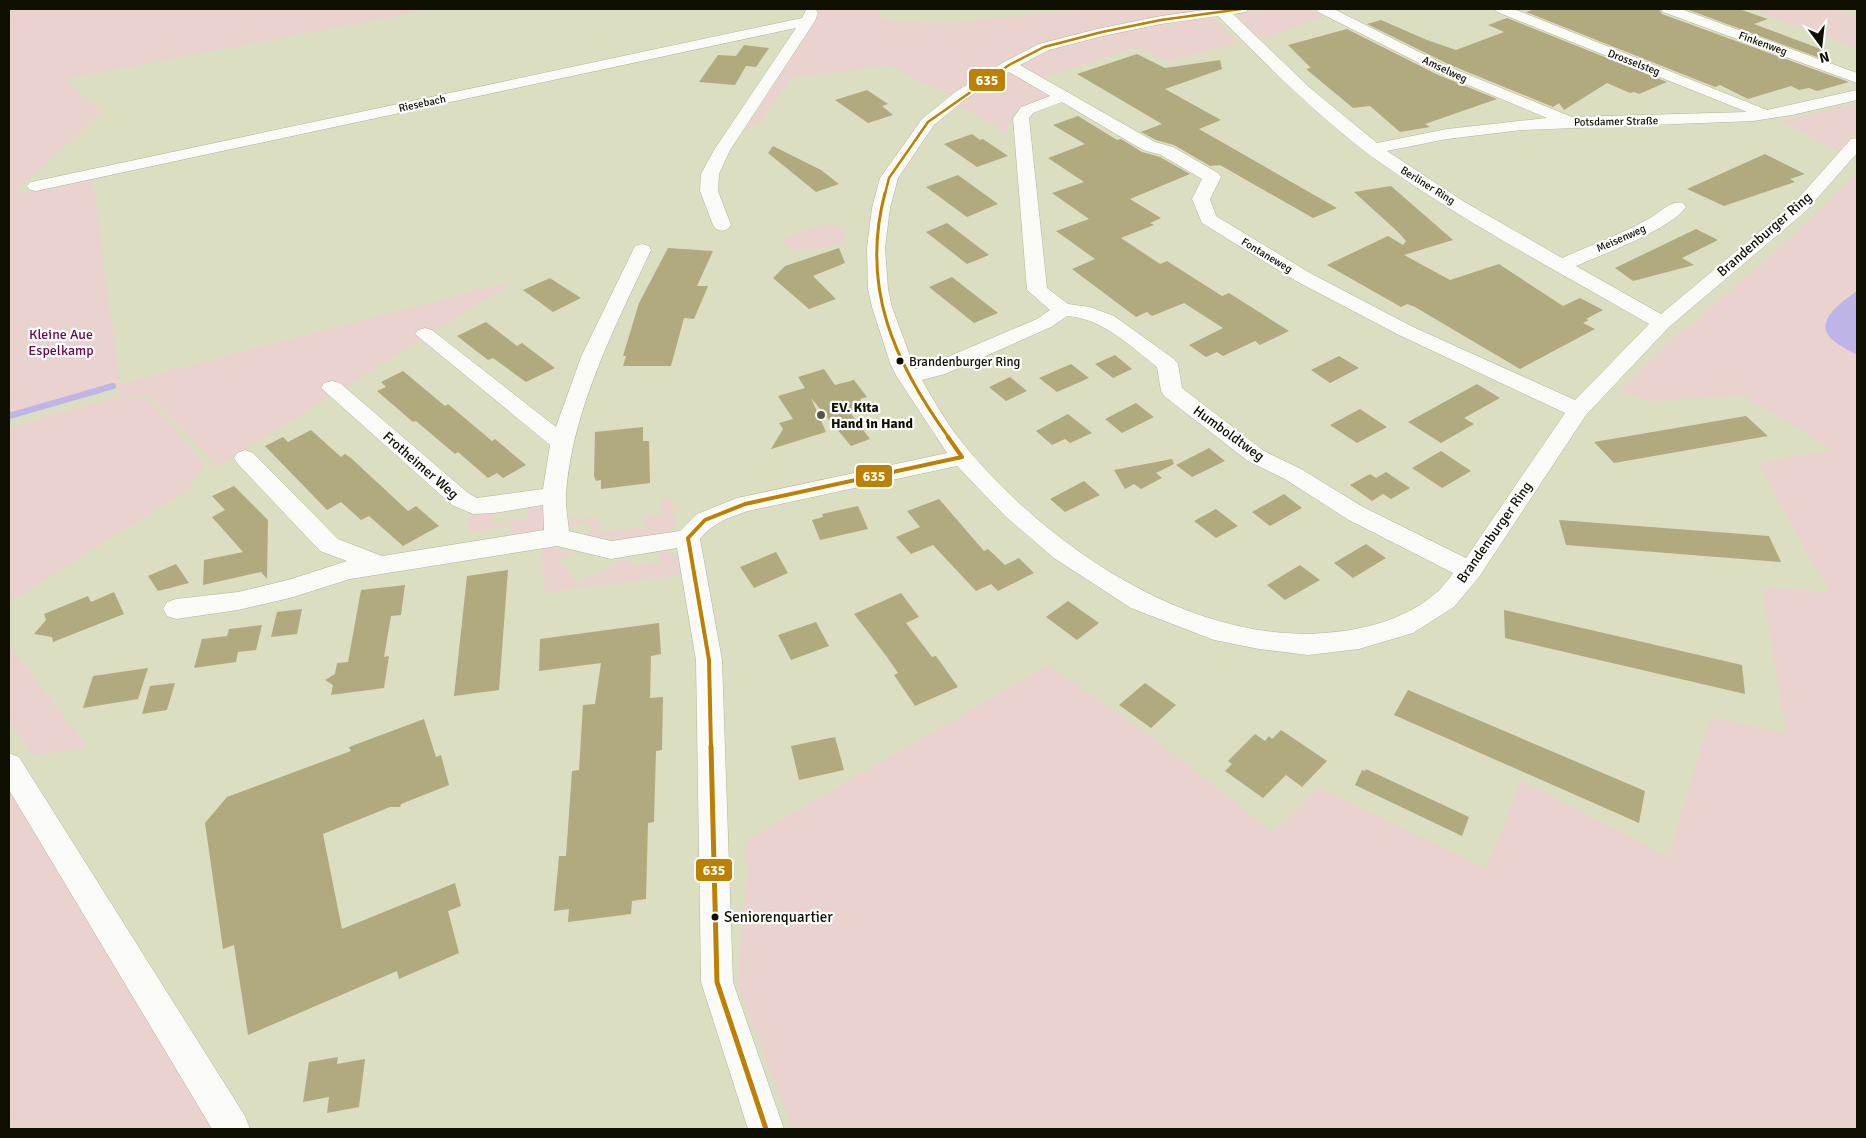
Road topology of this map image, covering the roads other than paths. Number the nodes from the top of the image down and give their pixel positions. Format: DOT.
graph roads {
  1 [pos="1241,9"];
  2 [pos="1323,9"];
  3 [pos="1502,9"];
  4 [pos="1668,9"];
  5 [pos="1221,11"];
  6 [pos="810,15"];
  7 [pos="1008,65"];
  8 [pos="1857,78"];
  9 [pos="1064,96"];
  10 [pos="1857,96"];
  11 [pos="1767,114"];
  12 [pos="1570,122"];
  13 [pos="1857,143"];
  14 [pos="1375,149"];
  15 [pos="36,186"];
  16 [pos="1678,207"];
  17 [pos="722,225"];
  18 [pos="642,250"];
  19 [pos="1562,265"];
  20 [pos="1064,310"];
  21 [pos="1662,323"];
  22 [pos="425,334"];
  23 [pos="908,377"];
  24 [pos="332,388"];
  25 [pos="1578,410"];
  26 [pos="562,443"];
  27 [pos="962,457"];
  28 [pos="245,458"];
  29 [pos="554,496"];
  30 [pos="557,537"];
  31 [pos="688,538"];
  32 [pos="383,566"];
  33 [pos="1470,571"];
  34 [pos="176,609"];
  35 [pos="9,765"];
  36 [pos="232,1129"];
  37 [pos="766,1129"];
  1 -- 5 [label="street, Brandenburger Ring"];
  2 -- 12 [label="street, Amselweg"];
  3 -- 11 [label="street, Drosselsteg"];
  4 -- 8 [label="street, Finkenweg"];
  5 -- 7 [label="street, Brandenburger Ring"];
  5 -- 14 [label="street, Berliner Ring"];
  6 -- 15 [label="street, Riesebach"];
  6 -- 17 [label="street, Riesebach"];
  7 -- 9 [label="street, Fontaneweg"];
  7 -- 23 [label="street, Brandenburger Ring"];
  9 -- 20 [label="street, Humboldtweg"];
  9 -- 25 [label="street, Fontaneweg"];
  10 -- 11 [label="street, Potsdamer Straße"];
  11 -- 12 [label="street, Potsdamer Straße"];
  12 -- 14 [label="street, Potsdamer Straße"];
  13 -- 21 [label="street, Brandenburger Ring"];
  14 -- 19 [label="street, Berliner Ring"];
  16 -- 19 [label="street, Meisenweg"];
  18 -- 26 [label="street"];
  19 -- 21 [label="street, Berliner Ring"];
  20 -- 23 [label="street"];
  20 -- 33 [label="street, Humboldtweg"];
  21 -- 25 [label="street, Brandenburger Ring"];
  22 -- 26 [label="street"];
  23 -- 27 [label="street, Brandenburger Ring"];
  24 -- 29 [label="street, Frotheimer Weg"];
  25 -- 33 [label="street, Brandenburger Ring"];
  26 -- 29 [label="street"];
  27 -- 31 [label="street"];
  27 -- 33 [label="street, Brandenburger Ring"];
  28 -- 32 [label="street"];
  29 -- 30 [label="street"];
  30 -- 31 [label="street"];
  30 -- 32 [label="street"];
  31 -- 37 [label="street"];
  32 -- 34 [label="street"];
  35 -- 36 [label="street"];
}
